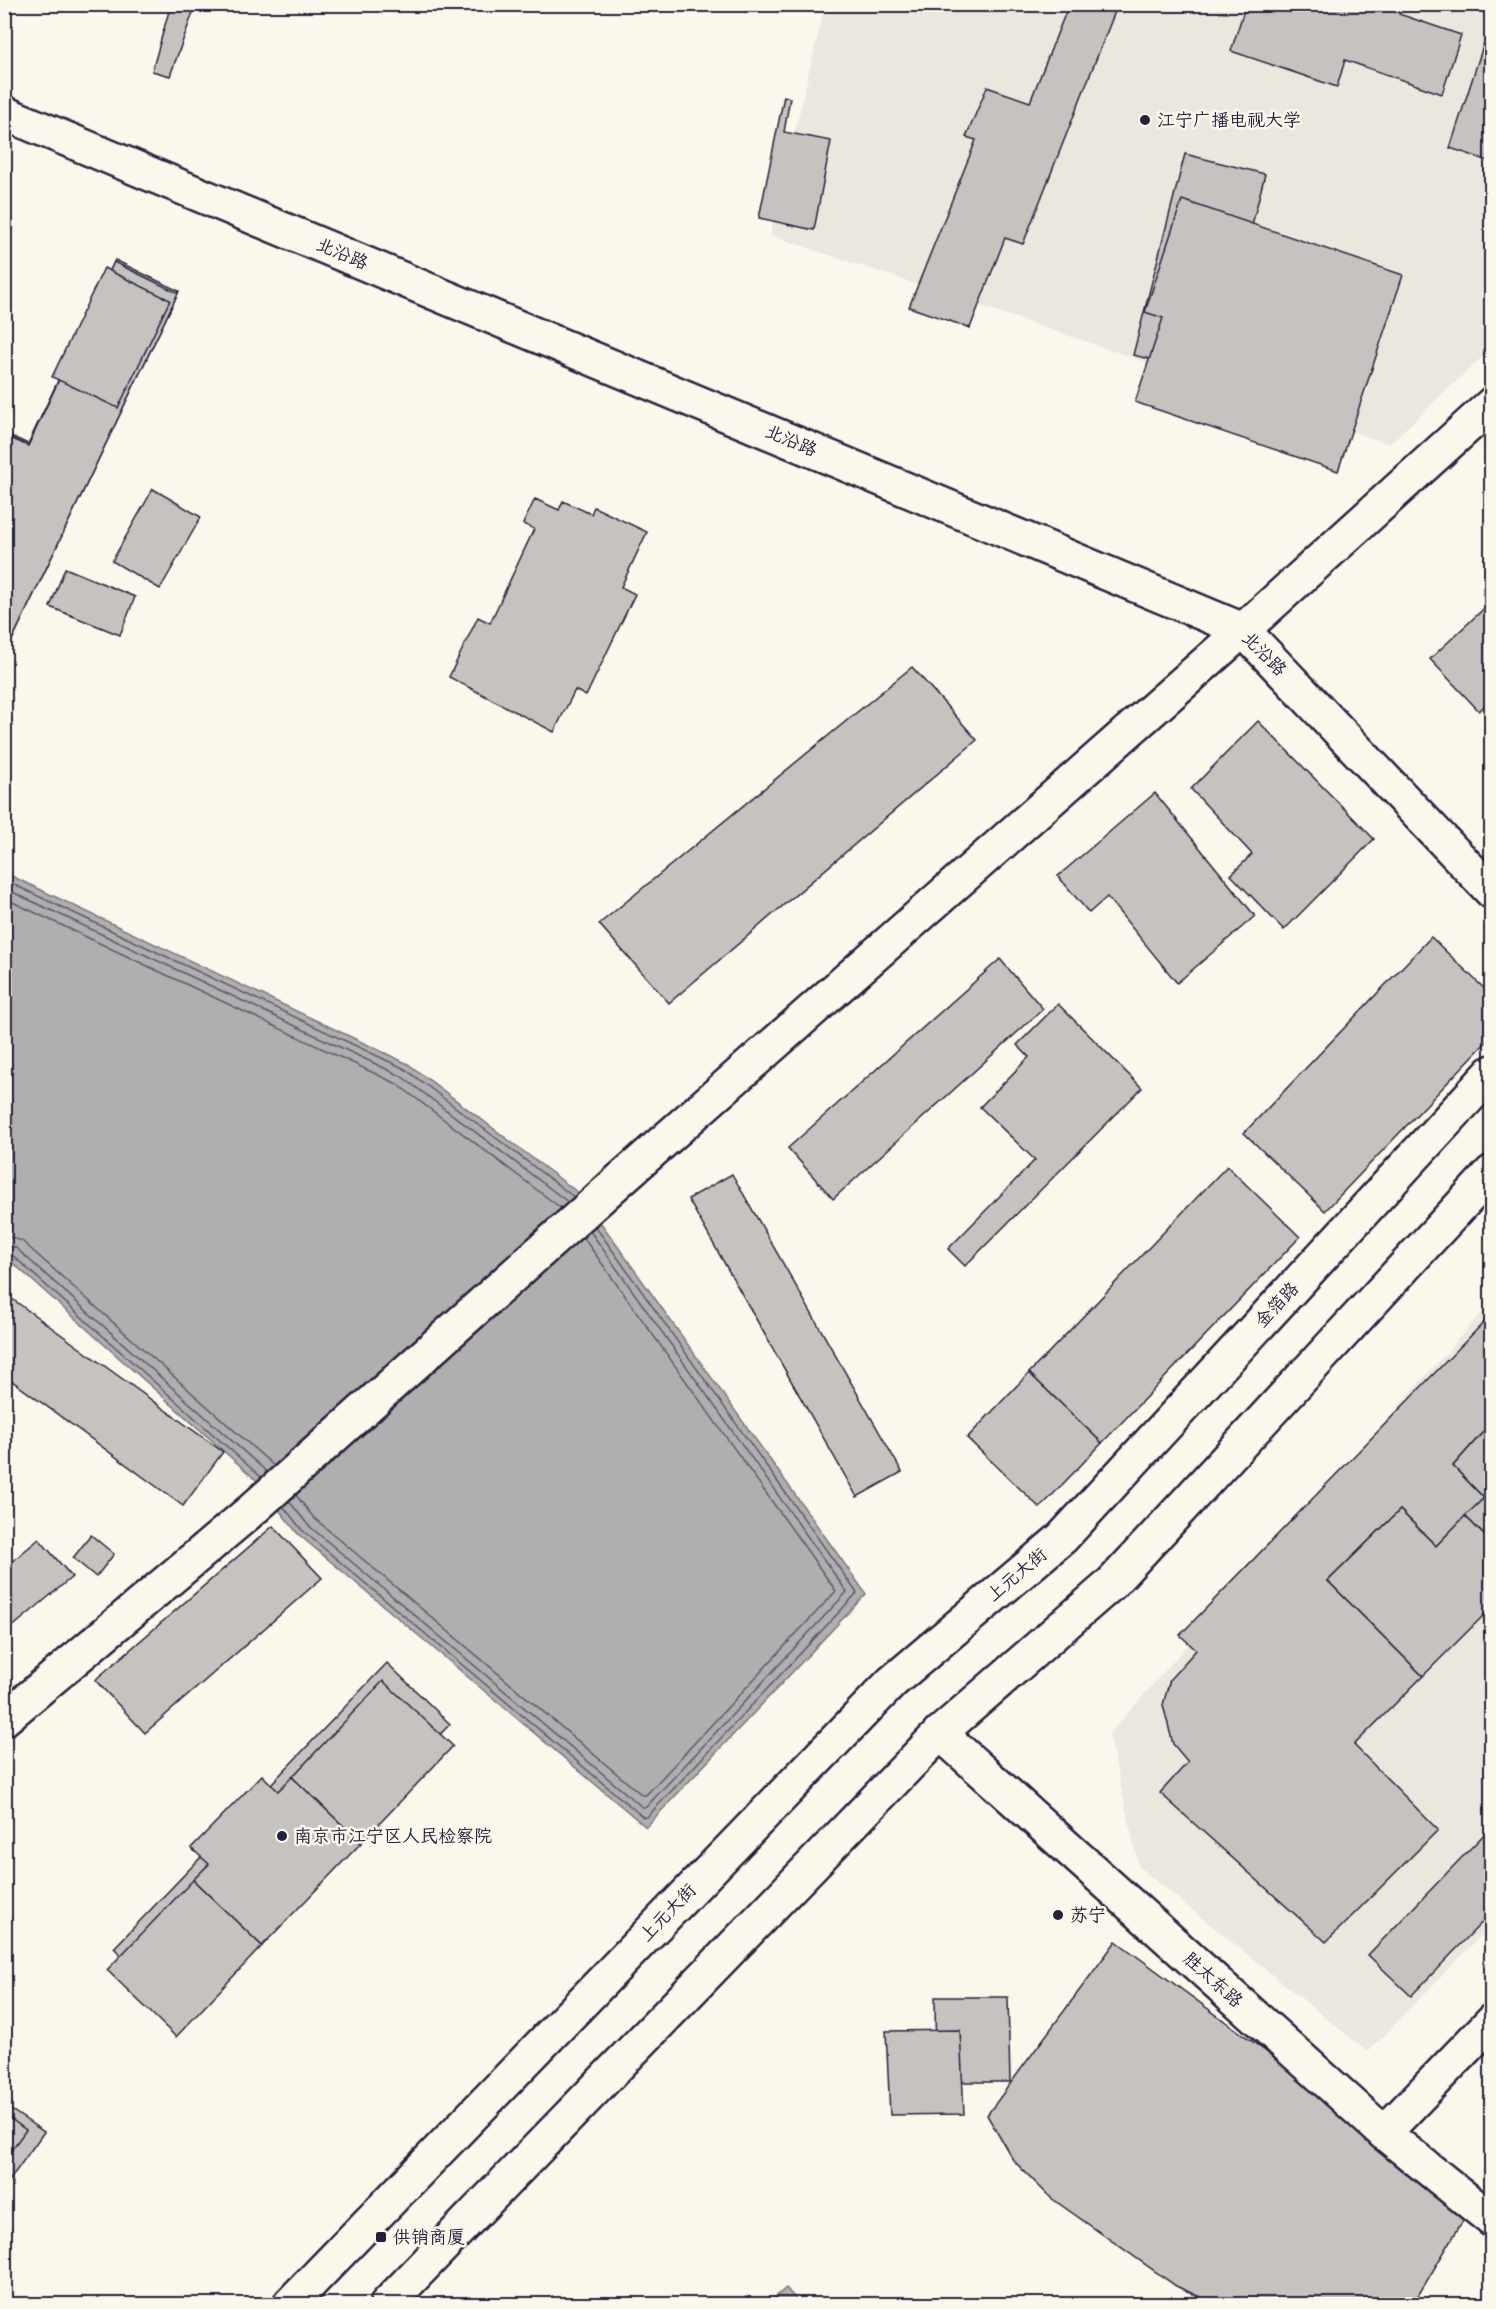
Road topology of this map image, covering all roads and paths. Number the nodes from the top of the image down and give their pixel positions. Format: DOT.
graph roads {
  1 [pos="4,113"];
  2 [pos="1491,404"];
  3 [pos="1243,630"];
  4 [pos="1491,892"];
  5 [pos="1491,1072"];
  6 [pos="1491,1172"];
  7 [pos="1062,1538"];
  8 [pos="4,1719"];
  9 [pos="940,1733"];
  10 [pos="1491,2021"];
  11 [pos="1384,2133"];
  12 [pos="1491,2220"];
  13 [pos="290,2304"];
  14 [pos="387,2304"];
  1 -- 3 [label="main road, 北沿路"];
  2 -- 3 [label="main road"];
  3 -- 4 [label="main road, 北沿路"];
  3 -- 8 [label="main road"];
  5 -- 7 [label="main road, 金箔路"];
  6 -- 9 [label="main road"];
  7 -- 13 [label="main road, 上元大街"];
  9 -- 11 [label="main road, 胜太东路"];
  9 -- 14 [label="main road"];
  10 -- 11 [label="main road"];
  11 -- 12 [label="main road, 胜太东路"];
}
